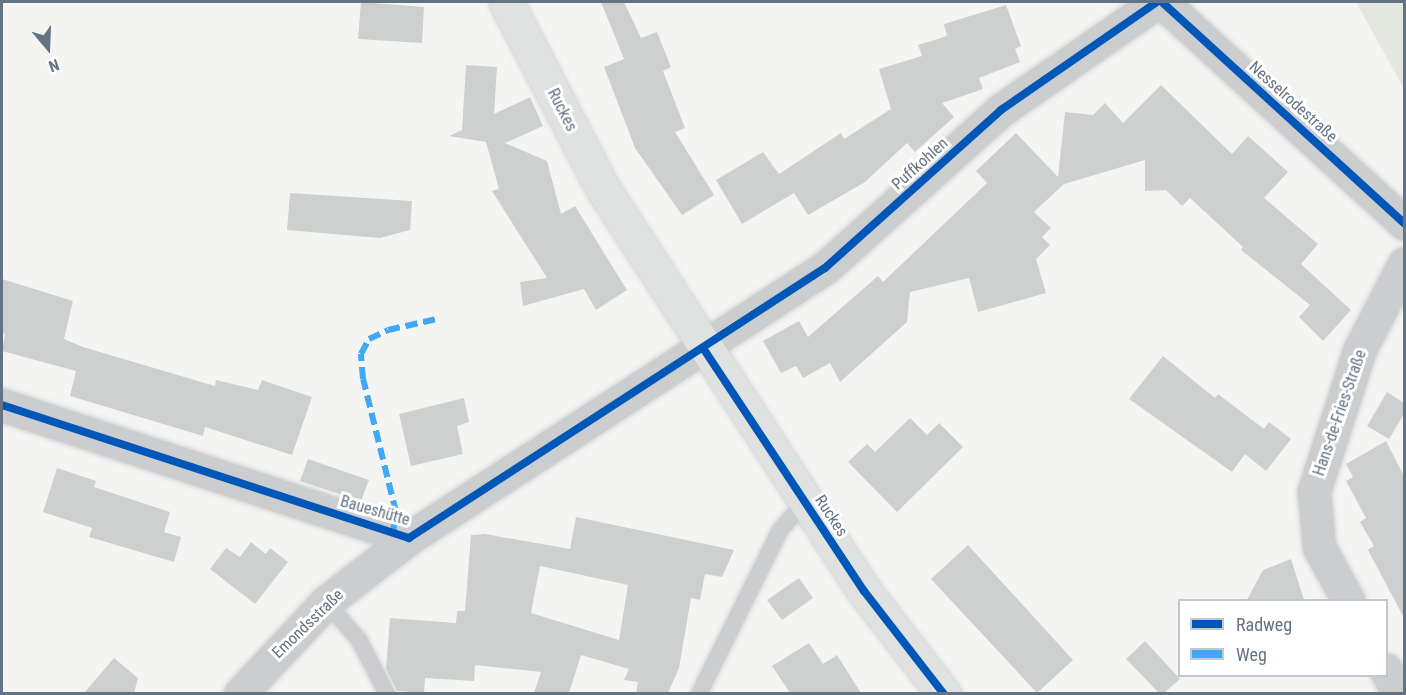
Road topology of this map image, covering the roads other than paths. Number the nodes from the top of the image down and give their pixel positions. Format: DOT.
graph roads {
  1 [pos="506,2"];
  2 [pos="1157,2"];
  3 [pos="1162,2"];
  4 [pos="1404,223"];
  5 [pos="1404,264"];
  6 [pos="703,348"];
  7 [pos="2,405"];
  8 [pos="805,502"];
  9 [pos="409,538"];
  10 [pos="1347,599"];
  11 [pos="326,602"];
  12 [pos="1388,674"];
  13 [pos="240,693"];
  14 [pos="387,693"];
  15 [pos="699,693"];
  16 [pos="944,693"];
  17 [pos="1399,693"];
  1 -- 6 [label="main road, Ruckes"];
  2 -- 6 [label="street, Puffkohlen"];
  3 -- 4 [label="street, Nesselrodestraße"];
  5 -- 10 [label="street, Hans-de-Fries-Straße"];
  6 -- 8 [label="main road, Ruckes"];
  6 -- 9 [label="street, Baueshütte"];
  7 -- 9 [label="street, Baueshütte"];
  8 -- 15 [label="lane"];
  8 -- 16 [label="main road, Ruckes"];
  9 -- 11 [label="street, Emondsstraße"];
  11 -- 13 [label="street, Emondsstraße"];
  11 -- 14 [label="lane"];
  12 -- 17 [label="street"];
}
